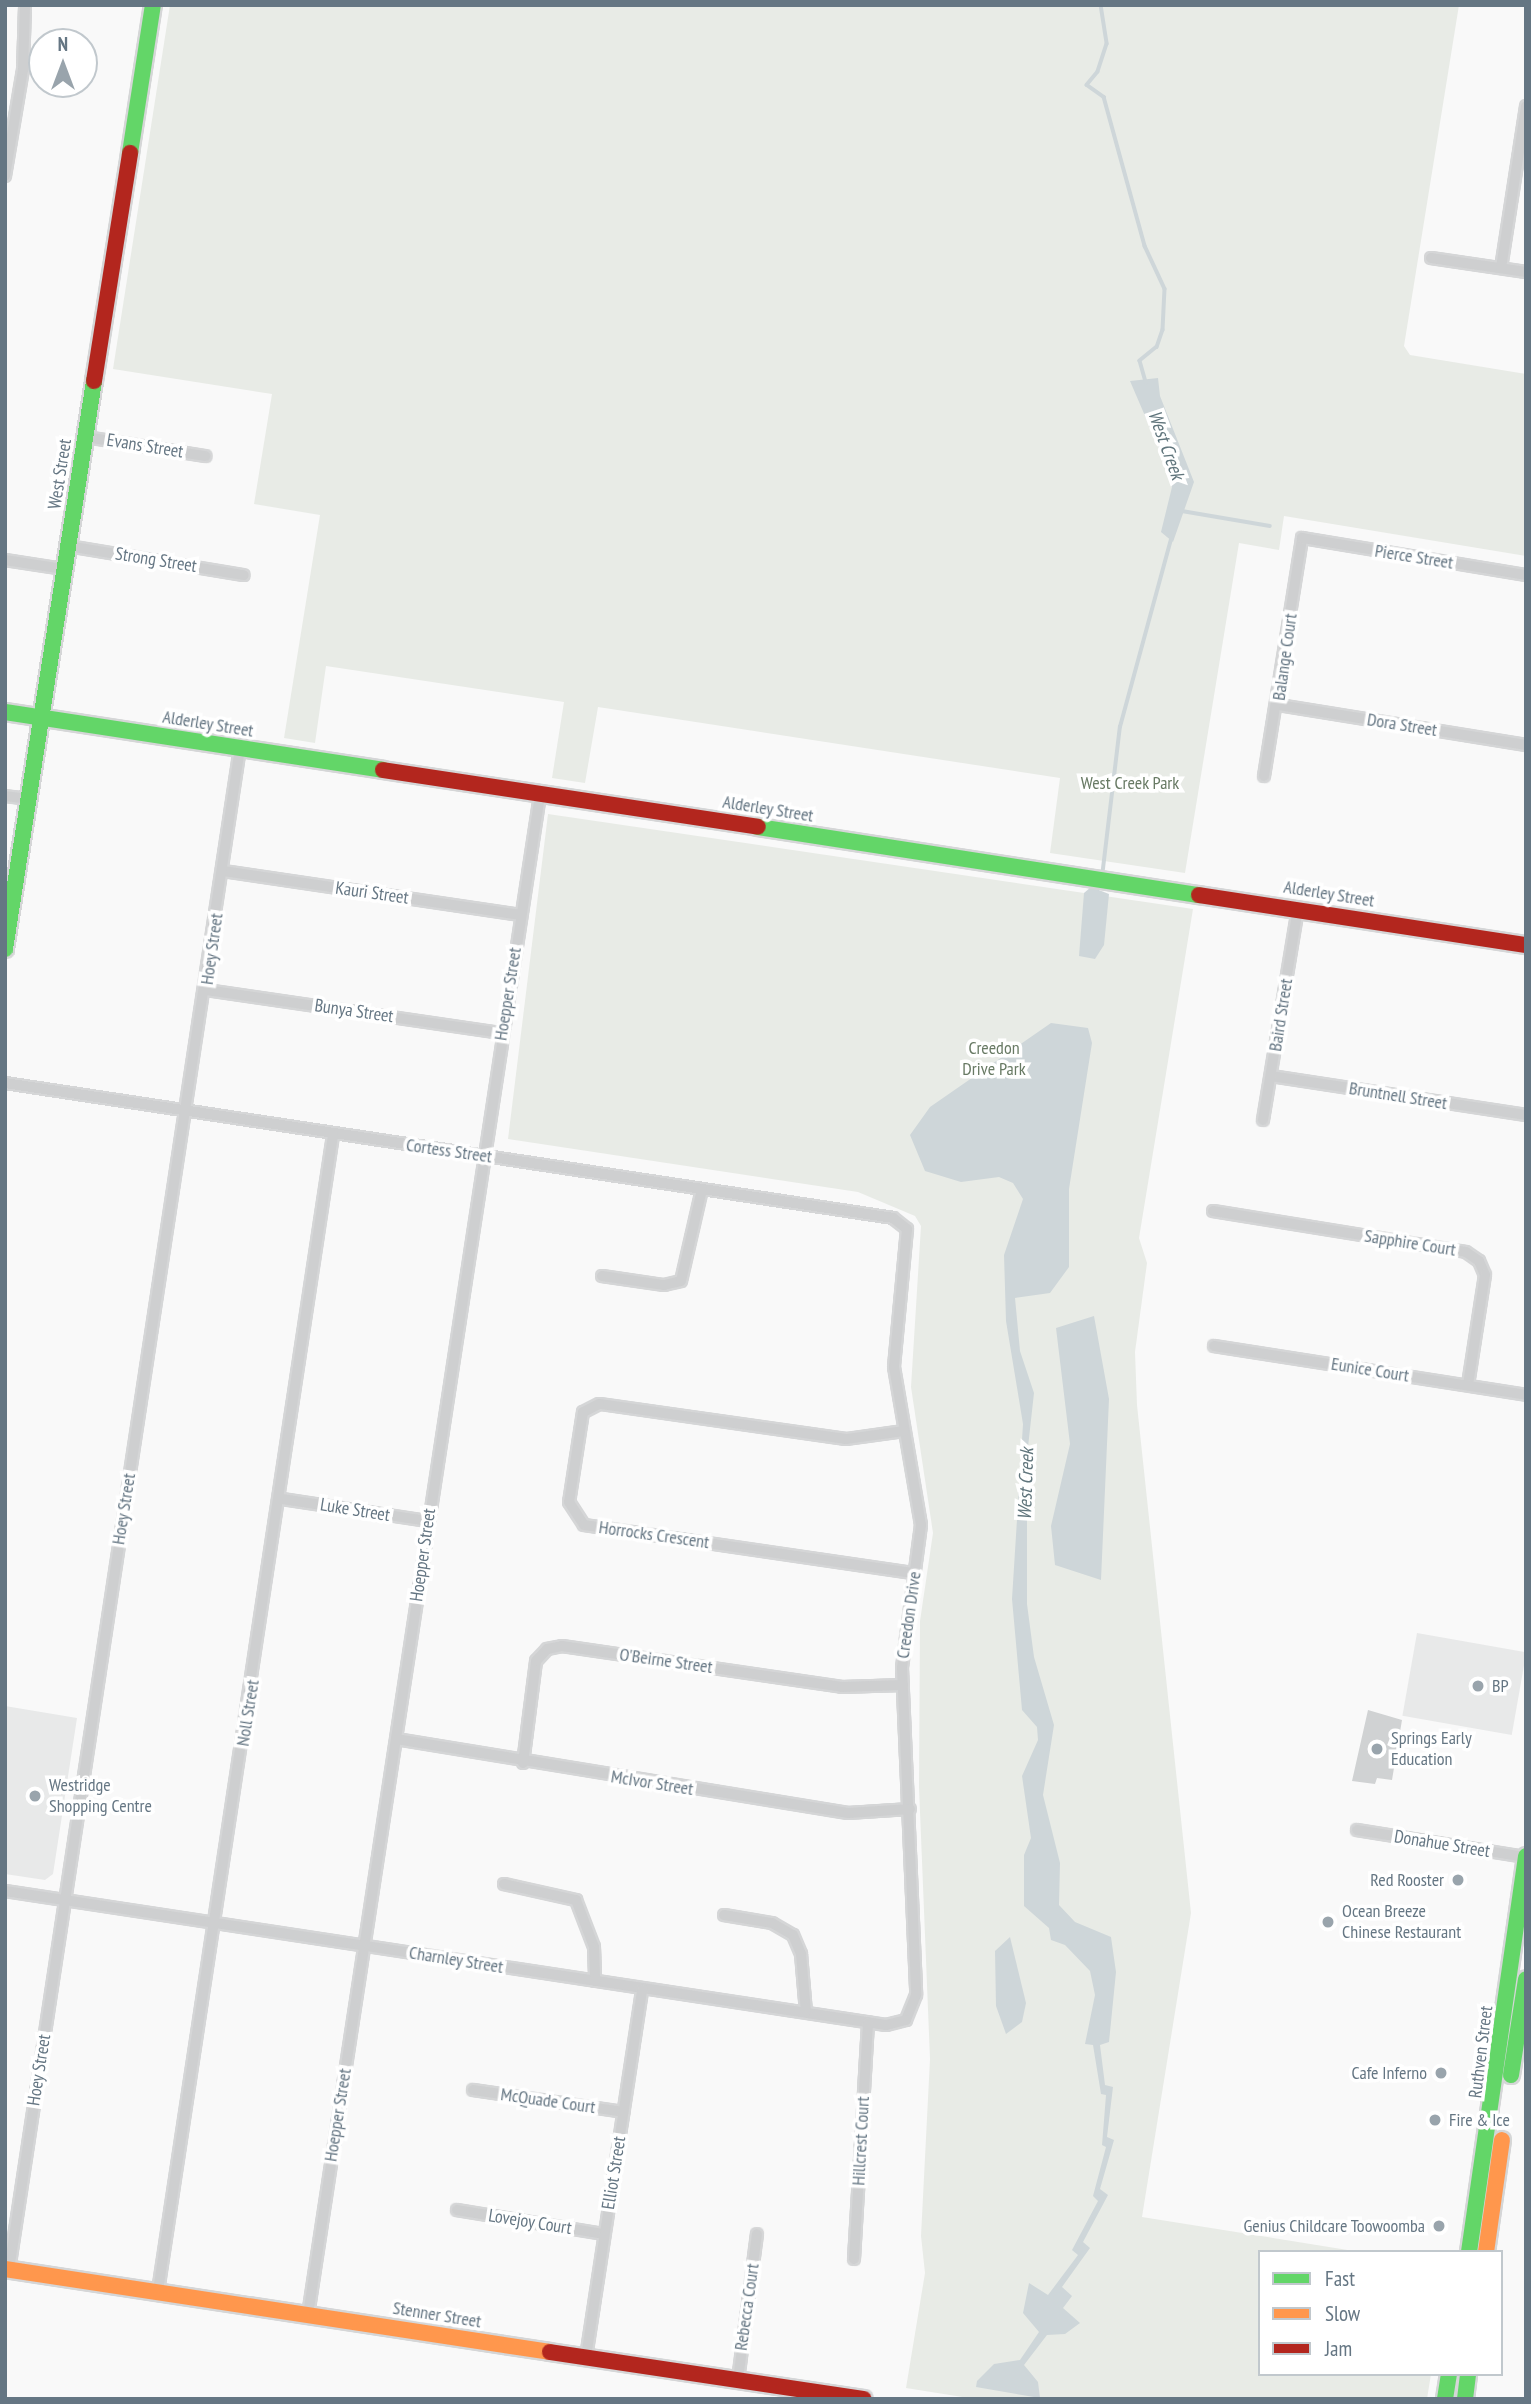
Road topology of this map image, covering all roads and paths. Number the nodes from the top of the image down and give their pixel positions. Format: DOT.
graph roads {
  1 [pos="25,5"];
  2 [pos="153,5"];
  3 [pos="5,94"];
  4 [pos="18,96"];
  5 [pos="1526,106"];
  6 [pos="5,176"];
  7 [pos="1431,258"];
  8 [pos="1501,268"];
  9 [pos="1526,272"];
  10 [pos="86,437"];
  11 [pos="205,456"];
  12 [pos="1302,538"];
  13 [pos="68,546"];
  14 [pos="5,560"];
  15 [pos="64,569"];
  16 [pos="244,575"];
  17 [pos="1526,575"];
  18 [pos="1279,705"];
  19 [pos="5,712"];
  20 [pos="40,718"];
  21 [pos="1526,744"];
  22 [pos="240,748"];
  23 [pos="1264,776"];
  24 [pos="540,795"];
  25 [pos="5,796"];
  26 [pos="28,799"];
  27 [pos="223,872"];
  28 [pos="1298,909"];
  29 [pos="521,915"];
  30 [pos="7,931"];
  31 [pos="1526,945"];
  32 [pos="5,950"];
  33 [pos="206,990"];
  34 [pos="502,1033"];
  35 [pos="1271,1076"];
  36 [pos="5,1083"];
  37 [pos="185,1111"];
  38 [pos="1526,1115"];
  39 [pos="1263,1120"];
  40 [pos="333,1135"];
  41 [pos="483,1156"];
  42 [pos="702,1189"];
  43 [pos="1213,1211"];
  44 [pos="893,1218"];
  45 [pos="602,1276"];
  46 [pos="1214,1346"];
  47 [pos="1468,1385"];
  48 [pos="1526,1395"];
  49 [pos="904,1432"];
  50 [pos="282,1499"];
  51 [pos="428,1521"];
  52 [pos="915,1573"];
  53 [pos="903,1685"];
  54 [pos="396,1739"];
  55 [pos="523,1763"];
  56 [pos="909,1810"];
  57 [pos="1357,1830"];
  58 [pos="1526,1857"];
  59 [pos="504,1884"];
  60 [pos="5,1891"];
  61 [pos="65,1901"];
  62 [pos="724,1915"];
  63 [pos="215,1923"];
  64 [pos="364,1945"];
  65 [pos="1526,1979"];
  66 [pos="595,1980"];
  67 [pos="642,1989"];
  68 [pos="806,2012"];
  69 [pos="906,2020"];
  70 [pos="868,2022"];
  71 [pos="1512,2068"];
  72 [pos="473,2090"];
  73 [pos="623,2112"];
  74 [pos="457,2210"];
  75 [pos="604,2234"];
  76 [pos="757,2234"];
  77 [pos="1469,2250"];
  78 [pos="1486,2250"];
  79 [pos="855,2259"];
  80 [pos="7,2270"];
  81 [pos="158,2291"];
  82 [pos="309,2315"];
  83 [pos="586,2357"];
  84 [pos="1449,2376"];
  85 [pos="1468,2376"];
  86 [pos="738,2380"];
  87 [pos="830,2396"];
  88 [pos="863,2399"];
  89 [pos="1445,2399"];
  90 [pos="1465,2399"];
  1 -- 4 [label="street"];
  2 -- 10 [label="main road, West Street"];
  3 -- 4 [label="street"];
  4 -- 6 [label="street"];
  5 -- 8 [label="street"];
  7 -- 8 [label="street"];
  8 -- 9 [label="street"];
  10 -- 11 [label="street, Evans Street"];
  10 -- 13 [label="main road, West Street"];
  12 -- 17 [label="street, Pierce Street"];
  12 -- 18 [label="street, Balange Court"];
  13 -- 15 [label="main road, West Street"];
  13 -- 16 [label="street, Strong Street"];
  14 -- 15 [label="street"];
  15 -- 20 [label="main road, West Street"];
  18 -- 21 [label="street, Dora Street"];
  18 -- 23 [label="street, Balange Court"];
  19 -- 20 [label="main road, Alderley Street"];
  20 -- 22 [label="main road, Alderley Street"];
  20 -- 26 [label="main road, West Street"];
  22 -- 24 [label="main road, Alderley Street"];
  22 -- 27 [label="street, Hoey Street"];
  24 -- 28 [label="main road, Alderley Street"];
  24 -- 29 [label="street, Hoepper Street"];
  25 -- 26 [label="street"];
  26 -- 30 [label="main road, West Street"];
  27 -- 29 [label="street, Kauri Street"];
  27 -- 33 [label="street, Hoey Street"];
  28 -- 31 [label="main road, Alderley Street"];
  28 -- 35 [label="street, Baird Street"];
  29 -- 34 [label="street, Hoepper Street"];
  30 -- 32 [label="main road, West Street"];
  33 -- 34 [label="street, Bunya Street"];
  33 -- 37 [label="street, Hoey Street"];
  34 -- 41 [label="street, Hoepper Street"];
  35 -- 38 [label="street, Bruntnell Street"];
  35 -- 39 [label="street, Baird Street"];
  36 -- 37 [label="street, Cortess Street"];
  37 -- 40 [label="street, Cortess Street"];
  37 -- 61 [label="street, Hoey Street"];
  40 -- 41 [label="street, Cortess Street"];
  40 -- 50 [label="street, Noll Street"];
  41 -- 42 [label="street, Cortess Street"];
  41 -- 51 [label="street, Hoepper Street"];
  42 -- 44 [label="street, Cortess Street"];
  42 -- 45 [label="street"];
  43 -- 47 [label="street, Sapphire Court"];
  44 -- 49 [label="street, Creedon Drive"];
  46 -- 47 [label="street, Eunice Court"];
  47 -- 48 [label="street, Eunice Court"];
  49 -- 52 [label="street, Creedon Drive"];
  49 -- 52 [label="street, Horrocks Crescent"];
  50 -- 51 [label="street, Luke Street"];
  50 -- 63 [label="street, Noll Street"];
  51 -- 54 [label="street, Hoepper Street"];
  52 -- 53 [label="street, Creedon Drive"];
  53 -- 55 [label="street, O'Beirne Street"];
  53 -- 56 [label="street, Creedon Drive"];
  54 -- 55 [label="street, McIvor Street"];
  54 -- 64 [label="street, Hoepper Street"];
  55 -- 56 [label="street, McIvor Street"];
  56 -- 69 [label="street, Creedon Drive"];
  57 -- 58 [label="street, Donahue Street"];
  58 -- 71 [label="main road, Ruthven Street"];
  59 -- 66 [label="street"];
  60 -- 61 [label="street, Charnley Street"];
  61 -- 63 [label="street, Charnley Street"];
  61 -- 80 [label="street, Hoey Street"];
  62 -- 68 [label="street"];
  63 -- 64 [label="street, Charnley Street"];
  63 -- 81 [label="street, Noll Street"];
  64 -- 66 [label="street, Charnley Street"];
  64 -- 82 [label="street, Hoepper Street"];
  65 -- 71 [label="main road, Ruthven Street"];
  66 -- 67 [label="street, Charnley Street"];
  67 -- 68 [label="street, Charnley Street"];
  67 -- 73 [label="street, Elliot Street"];
  68 -- 70 [label="street, Charnley Street"];
  69 -- 70 [label="street, Charnley Street"];
  70 -- 79 [label="street, Hillcrest Court"];
  71 -- 77 [label="main road, Ruthven Street"];
  71 -- 78 [label="main road, Ruthven Street"];
  72 -- 73 [label="street, McQuade Court"];
  73 -- 75 [label="street, Elliot Street"];
  74 -- 75 [label="street, Lovejoy Court"];
  75 -- 83 [label="street, Elliot Street"];
  76 -- 86 [label="street, Rebecca Court"];
  80 -- 81 [label="main road, Stenner Street"];
  81 -- 82 [label="main road, Stenner Street"];
  82 -- 83 [label="main road, Stenner Street"];
  83 -- 86 [label="main road, Stenner Street"];
  84 -- 89 [label="main road"];
  85 -- 90 [label="main road"];
  86 -- 87 [label="main road, Stenner Street"];
  87 -- 88 [label="main road, Stenner Street"];
}
